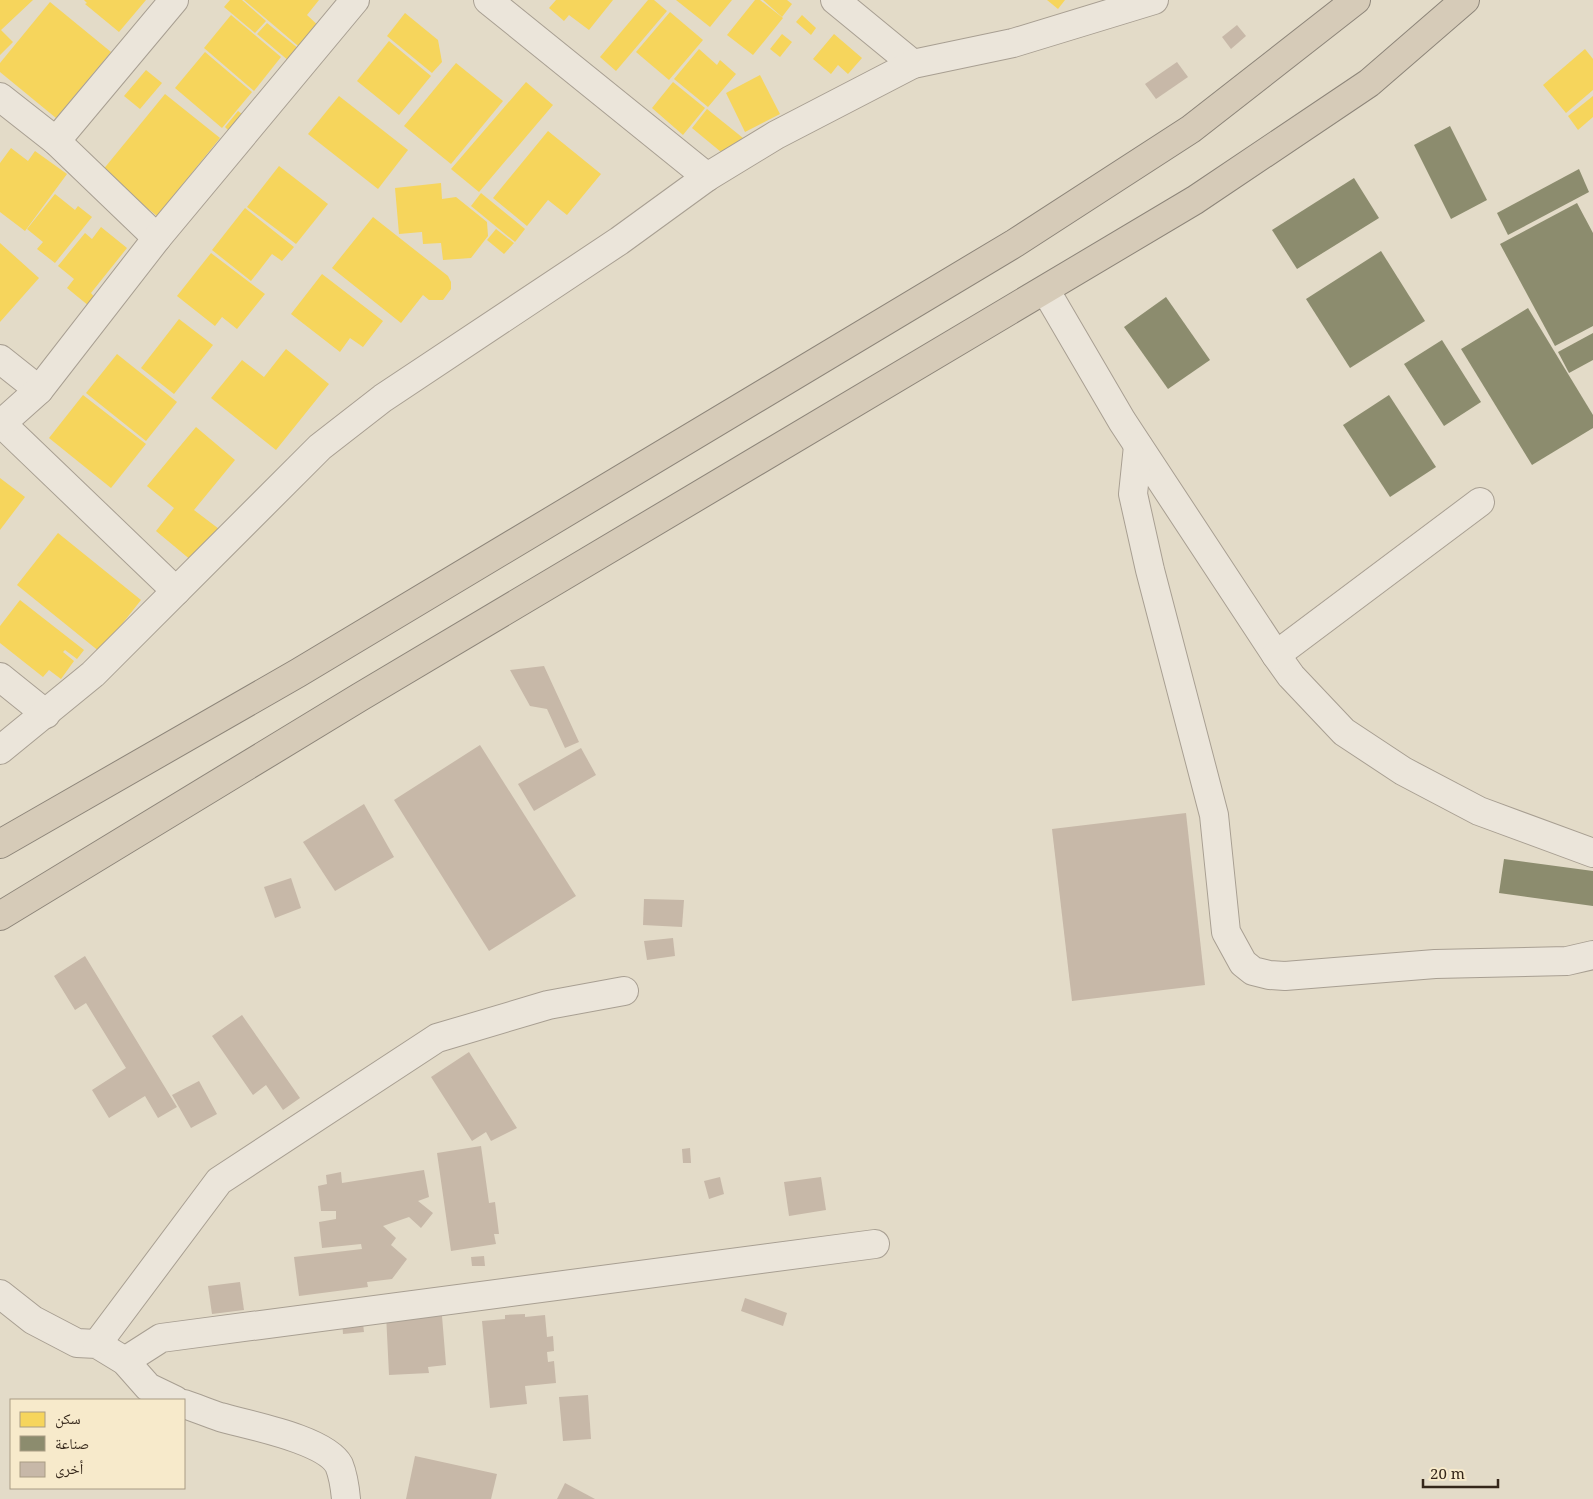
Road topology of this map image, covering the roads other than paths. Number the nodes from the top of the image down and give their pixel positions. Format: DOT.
graph roads {
  1 [pos="174,0"];
  2 [pos="355,0"];
  3 [pos="488,0"];
  4 [pos="835,0"];
  5 [pos="1154,0"];
  6 [pos="1356,0"];
  7 [pos="1465,0"];
  8 [pos="913,64"];
  9 [pos="0,97"];
  10 [pos="56,141"];
  11 [pos="708,177"];
  12 [pos="157,238"];
  13 [pos="1046,291"];
  14 [pos="0,359"];
  15 [pos="39,390"];
  16 [pos="1,423"];
  17 [pos="1138,446"];
  18 [pos="1480,502"];
  19 [pos="176,590"];
  20 [pos="1276,655"];
  21 [pos="0,676"];
  22 [pos="46,714"];
  23 [pos="0,750"];
  24 [pos="0,844"];
  25 [pos="1593,853"];
  26 [pos="39,892"];
  27 [pos="0,916"];
  28 [pos="0,938"];
  29 [pos="1593,955"];
  30 [pos="624,991"];
  31 [pos="876,1244"];
  32 [pos="0,1294"];
  33 [pos="97,1344"];
  34 [pos="125,1361"];
  35 [pos="173,1399"];
  36 [pos="185,1404"];
  37 [pos="346,1499"];
  1 -- 10 [label="street"];
  2 -- 12 [label="street"];
  3 -- 11 [label="street"];
  4 -- 8 [label="street"];
  5 -- 8 [label="street"];
  6 -- 24 [label="highway"];
  7 -- 13 [label="highway"];
  8 -- 11 [label="street"];
  9 -- 10 [label="street"];
  10 -- 12 [label="street"];
  11 -- 19 [label="street"];
  12 -- 15 [label="street"];
  13 -- 17 [label="street"];
  13 -- 26 [label="highway"];
  14 -- 15 [label="street"];
  15 -- 16 [label="street"];
  16 -- 19 [label="street"];
  17 -- 20 [label="street"];
  17 -- 29 [label="street"];
  18 -- 20 [label="street"];
  19 -- 22 [label="street"];
  20 -- 25 [label="street"];
  21 -- 22 [label="street"];
  22 -- 23 [label="street"];
  26 -- 27 [label="highway"];
  26 -- 28 [label="highway"];
  30 -- 33 [label="street"];
  31 -- 34 [label="street"];
  32 -- 33 [label="street"];
  33 -- 34 [label="street"];
  34 -- 35 [label="street"];
  36 -- 37 [label="street"];
}
